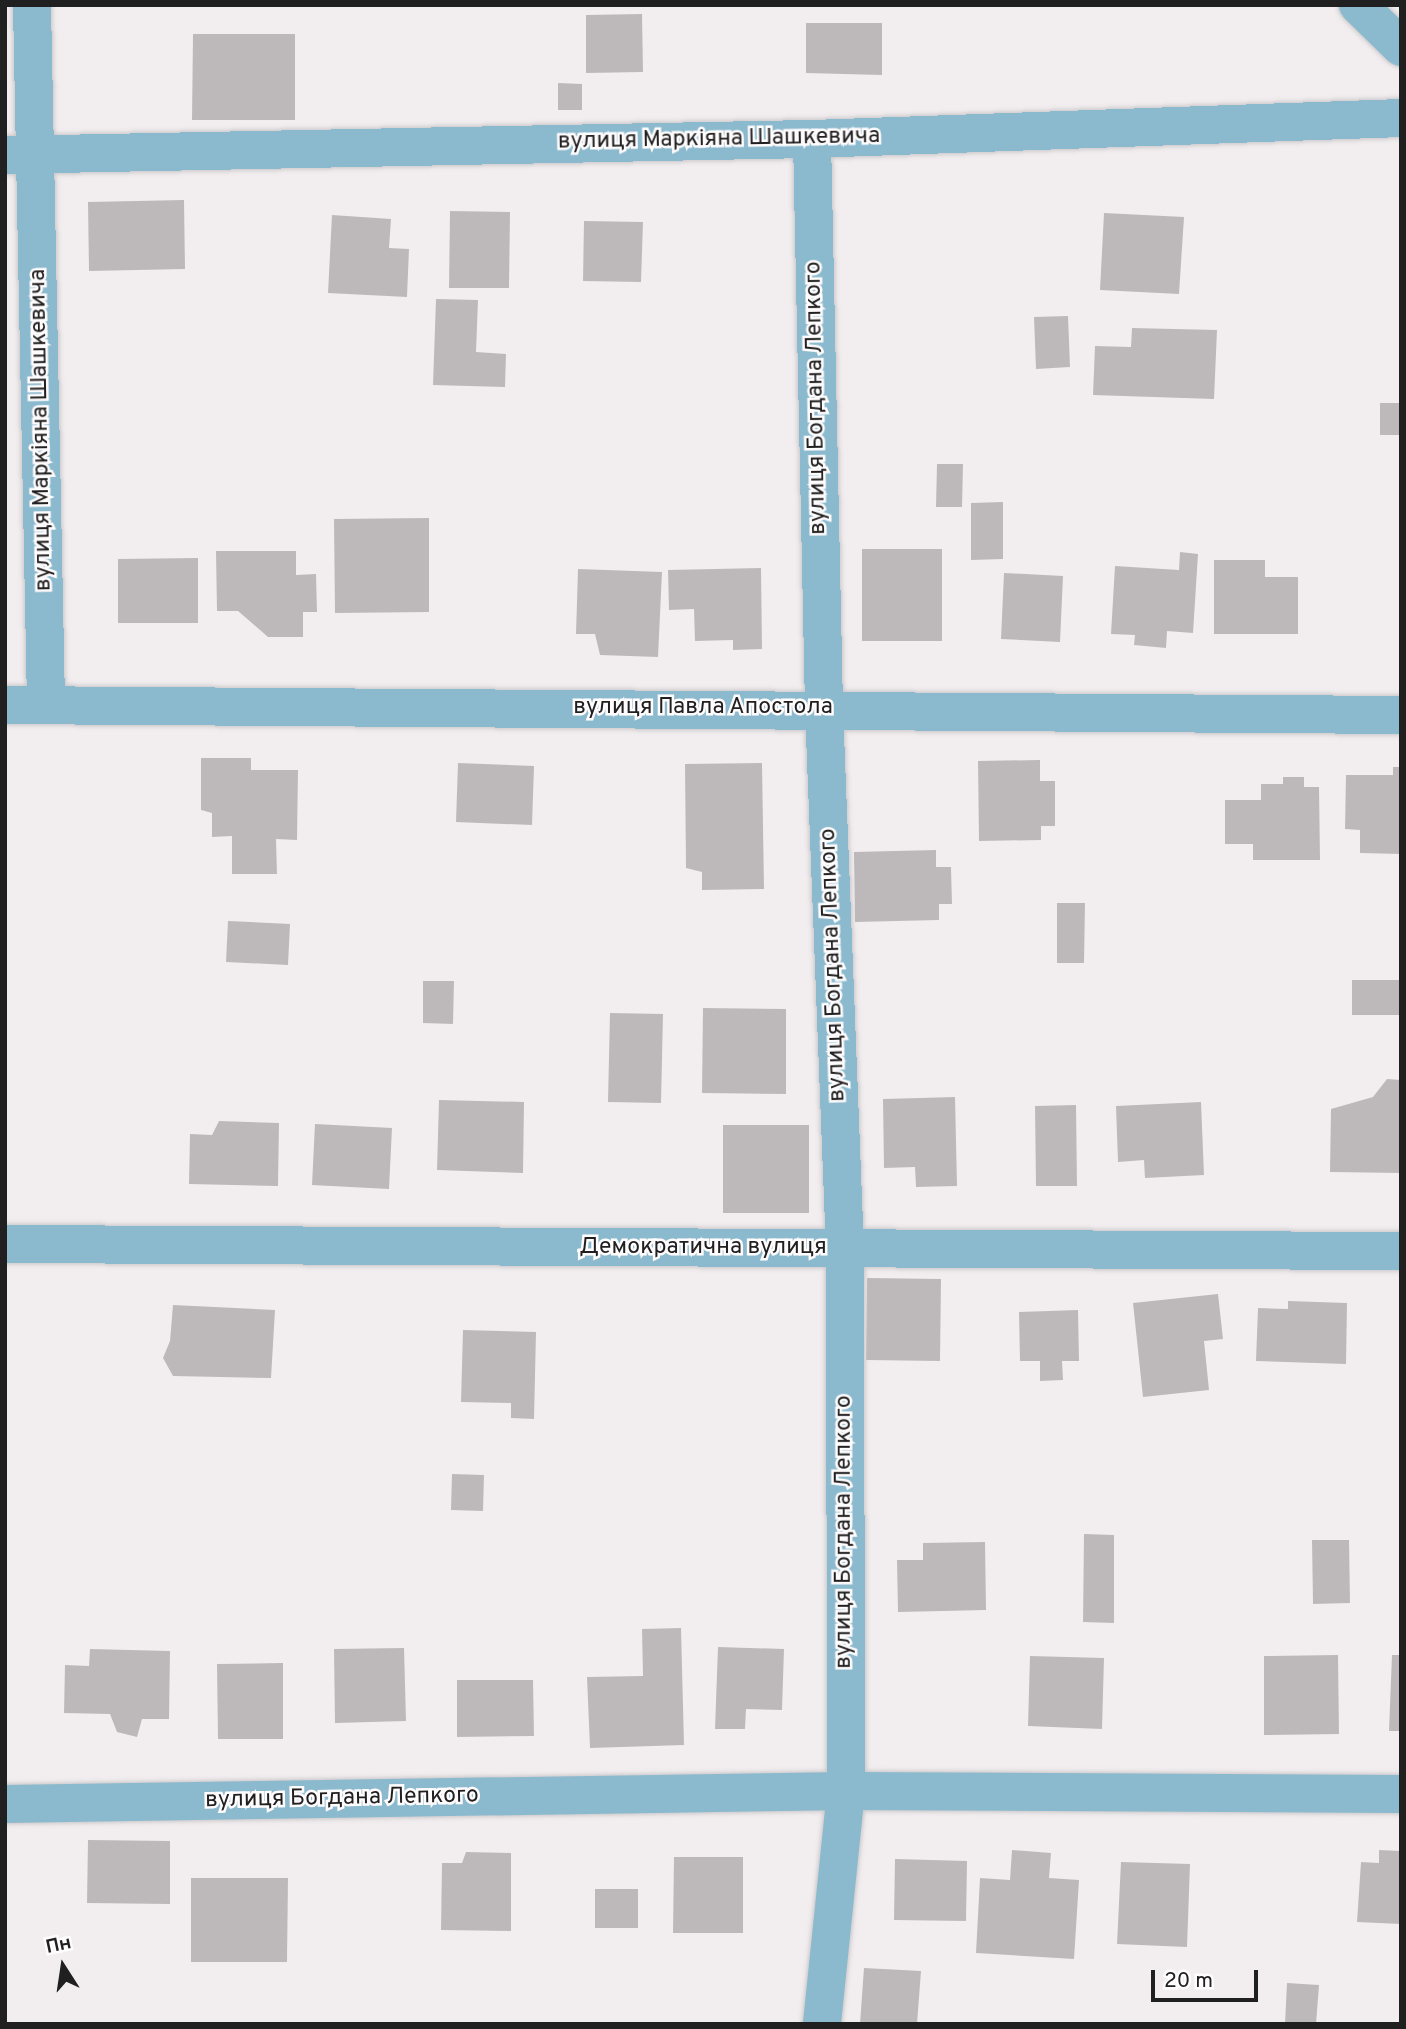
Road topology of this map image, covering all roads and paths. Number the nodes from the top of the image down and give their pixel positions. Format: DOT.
graph roads {
  1 [pos="32,5"];
  2 [pos="1359,5"];
  3 [pos="1401,47"];
  4 [pos="1401,118"];
  5 [pos="812,139"];
  6 [pos="22,154"];
  7 [pos="5,705"];
  8 [pos="46,705"];
  9 [pos="824,708"];
  10 [pos="1401,715"];
  11 [pos="5,1244"];
  12 [pos="845,1249"];
  13 [pos="1401,1251"];
  14 [pos="846,1791"];
  15 [pos="1401,1794"];
  16 [pos="5,1804"];
  17 [pos="822,2024"];
  1 -- 6 [label="street, вулиця Маркіяна Шашкевича"];
  2 -- 3 [label="street"];
  4 -- 5 [label="street, вулиця Маркіяна Шашкевича"];
  5 -- 6 [label="street, вулиця Маркіяна Шашкевича"];
  5 -- 9 [label="street, вулиця Богдана Лепкого"];
  6 -- 8 [label="street, вулиця Маркіяна Шашкевича"];
  7 -- 8 [label="street, вулиця Павла Апостола"];
  8 -- 9 [label="street, вулиця Павла Апостола"];
  9 -- 10 [label="street, вулиця Павла Апостола"];
  9 -- 12 [label="street, вулиця Богдана Лепкого"];
  11 -- 12 [label="street, Демократична вулиця"];
  12 -- 13 [label="street, Демократична вулиця"];
  12 -- 14 [label="street, вулиця Богдана Лепкого"];
  14 -- 15 [label="street, вулиця Богдана Лепкого"];
  14 -- 16 [label="street, вулиця Богдана Лепкого"];
  14 -- 17 [label="street, вулиця Богдана Лепкого"];
}
